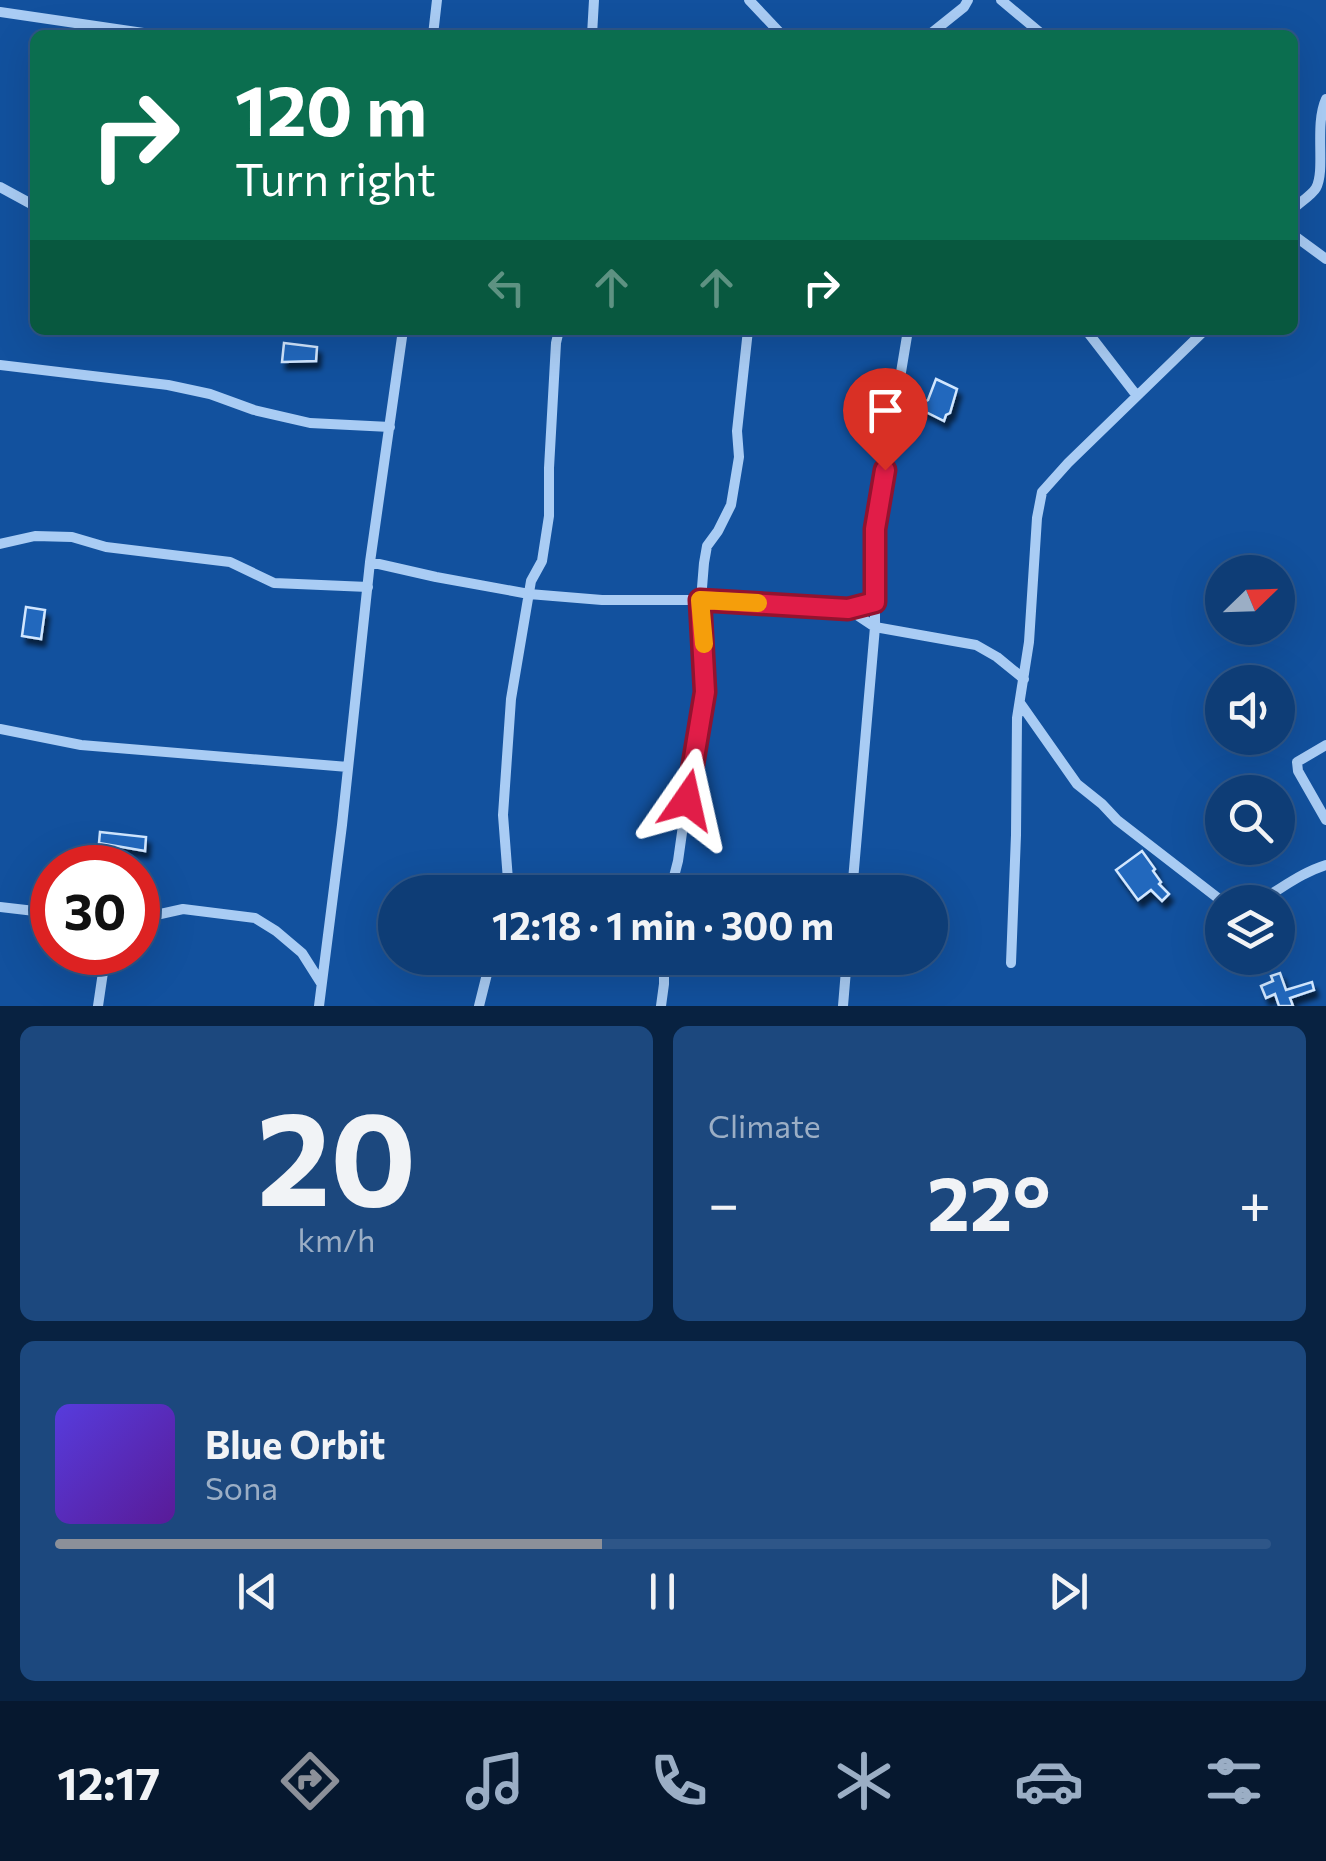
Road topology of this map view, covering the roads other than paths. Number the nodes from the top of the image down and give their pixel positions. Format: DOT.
graph roads {
  1 [pos="2,0"];
  2 [pos="437,0"];
  3 [pos="594,0"];
  4 [pos="749,0"];
  5 [pos="968,0"];
  6 [pos="1001,0"];
  7 [pos="0,12"];
  8 [pos="123,30"];
  9 [pos="434,30"];
  10 [pos="592,30"];
  11 [pos="777,30"];
  12 [pos="935,30"];
  13 [pos="1036,30"];
  14 [pos="1326,99"];
  15 [pos="0,188"];
  16 [pos="1321,191"];
  17 [pos="30,203"];
  18 [pos="1298,206"];
  19 [pos="1298,238"];
  20 [pos="1326,259"];
  21 [pos="402,335"];
  22 [pos="558,335"];
  23 [pos="747,335"];
  24 [pos="907,335"];
  25 [pos="1090,335"];
  26 [pos="1200,335"];
  27 [pos="0,365"];
  28 [pos="1137,396"];
  29 [pos="390,427"];
  30 [pos="0,544"];
  31 [pos="370,562"];
  32 [pos="368,587"];
  33 [pos="529,594"];
  34 [pos="700,600"];
  35 [pos="875,602"];
  36 [pos="848,609"];
  37 [pos="876,627"];
  38 [pos="1024,679"];
  39 [pos="1019,702"];
  40 [pos="0,729"];
  41 [pos="1326,745"];
  42 [pos="348,767"];
  43 [pos="1326,820"];
  44 [pos="1326,865"];
  45 [pos="508,875"];
  46 [pos="674,875"];
  47 [pos="854,875"];
  48 [pos="1287,885"];
  49 [pos="1205,887"];
  50 [pos="0,906"];
  51 [pos="30,910"];
  52 [pos="160,914"];
  53 [pos="1011,963"];
  54 [pos="103,975"];
  55 [pos="486,975"];
  56 [pos="664,975"];
  57 [pos="846,975"];
  58 [pos="321,983"];
  59 [pos="98,1006"];
  60 [pos="319,1006"];
  61 [pos="478,1006"];
  62 [pos="660,1006"];
  63 [pos="843,1006"];
  1 -- 7 [label="street"];
  2 -- 9 [label="street"];
  3 -- 10 [label="street"];
  4 -- 11 [label="street"];
  5 -- 12 [label="street"];
  6 -- 13 [label="street"];
  7 -- 8 [label="street"];
  14 -- 16 [label="street"];
  15 -- 17 [label="street"];
  16 -- 18 [label="street"];
  19 -- 20 [label="street"];
  21 -- 29 [label="street"];
  22 -- 33 [label="street"];
  23 -- 34 [label="street"];
  24 -- 35 [label="street"];
  25 -- 28 [label="street"];
  26 -- 28 [label="street"];
  27 -- 29 [label="street"];
  28 -- 38 [label="street"];
  29 -- 31 [label="street"];
  30 -- 32 [label="street"];
  31 -- 32 [label="street"];
  31 -- 33 [label="street"];
  32 -- 42 [label="street"];
  33 -- 34 [label="street"];
  33 -- 45 [label="street"];
  34 -- 36 [label="street"];
  34 -- 46 [label="street"];
  35 -- 36 [label="street"];
  35 -- 37 [label="street"];
  36 -- 37 [label="street"];
  37 -- 38 [label="street"];
  37 -- 47 [label="street"];
  38 -- 39 [label="street"];
  39 -- 49 [label="street"];
  39 -- 53 [label="street"];
  40 -- 42 [label="street"];
  41 -- 43 [label="street"];
  42 -- 58 [label="street"];
  44 -- 48 [label="street"];
  50 -- 51 [label="street"];
  52 -- 58 [label="street"];
  54 -- 59 [label="street"];
  55 -- 61 [label="street"];
  56 -- 62 [label="street"];
  57 -- 63 [label="street"];
  58 -- 60 [label="street"];
}
